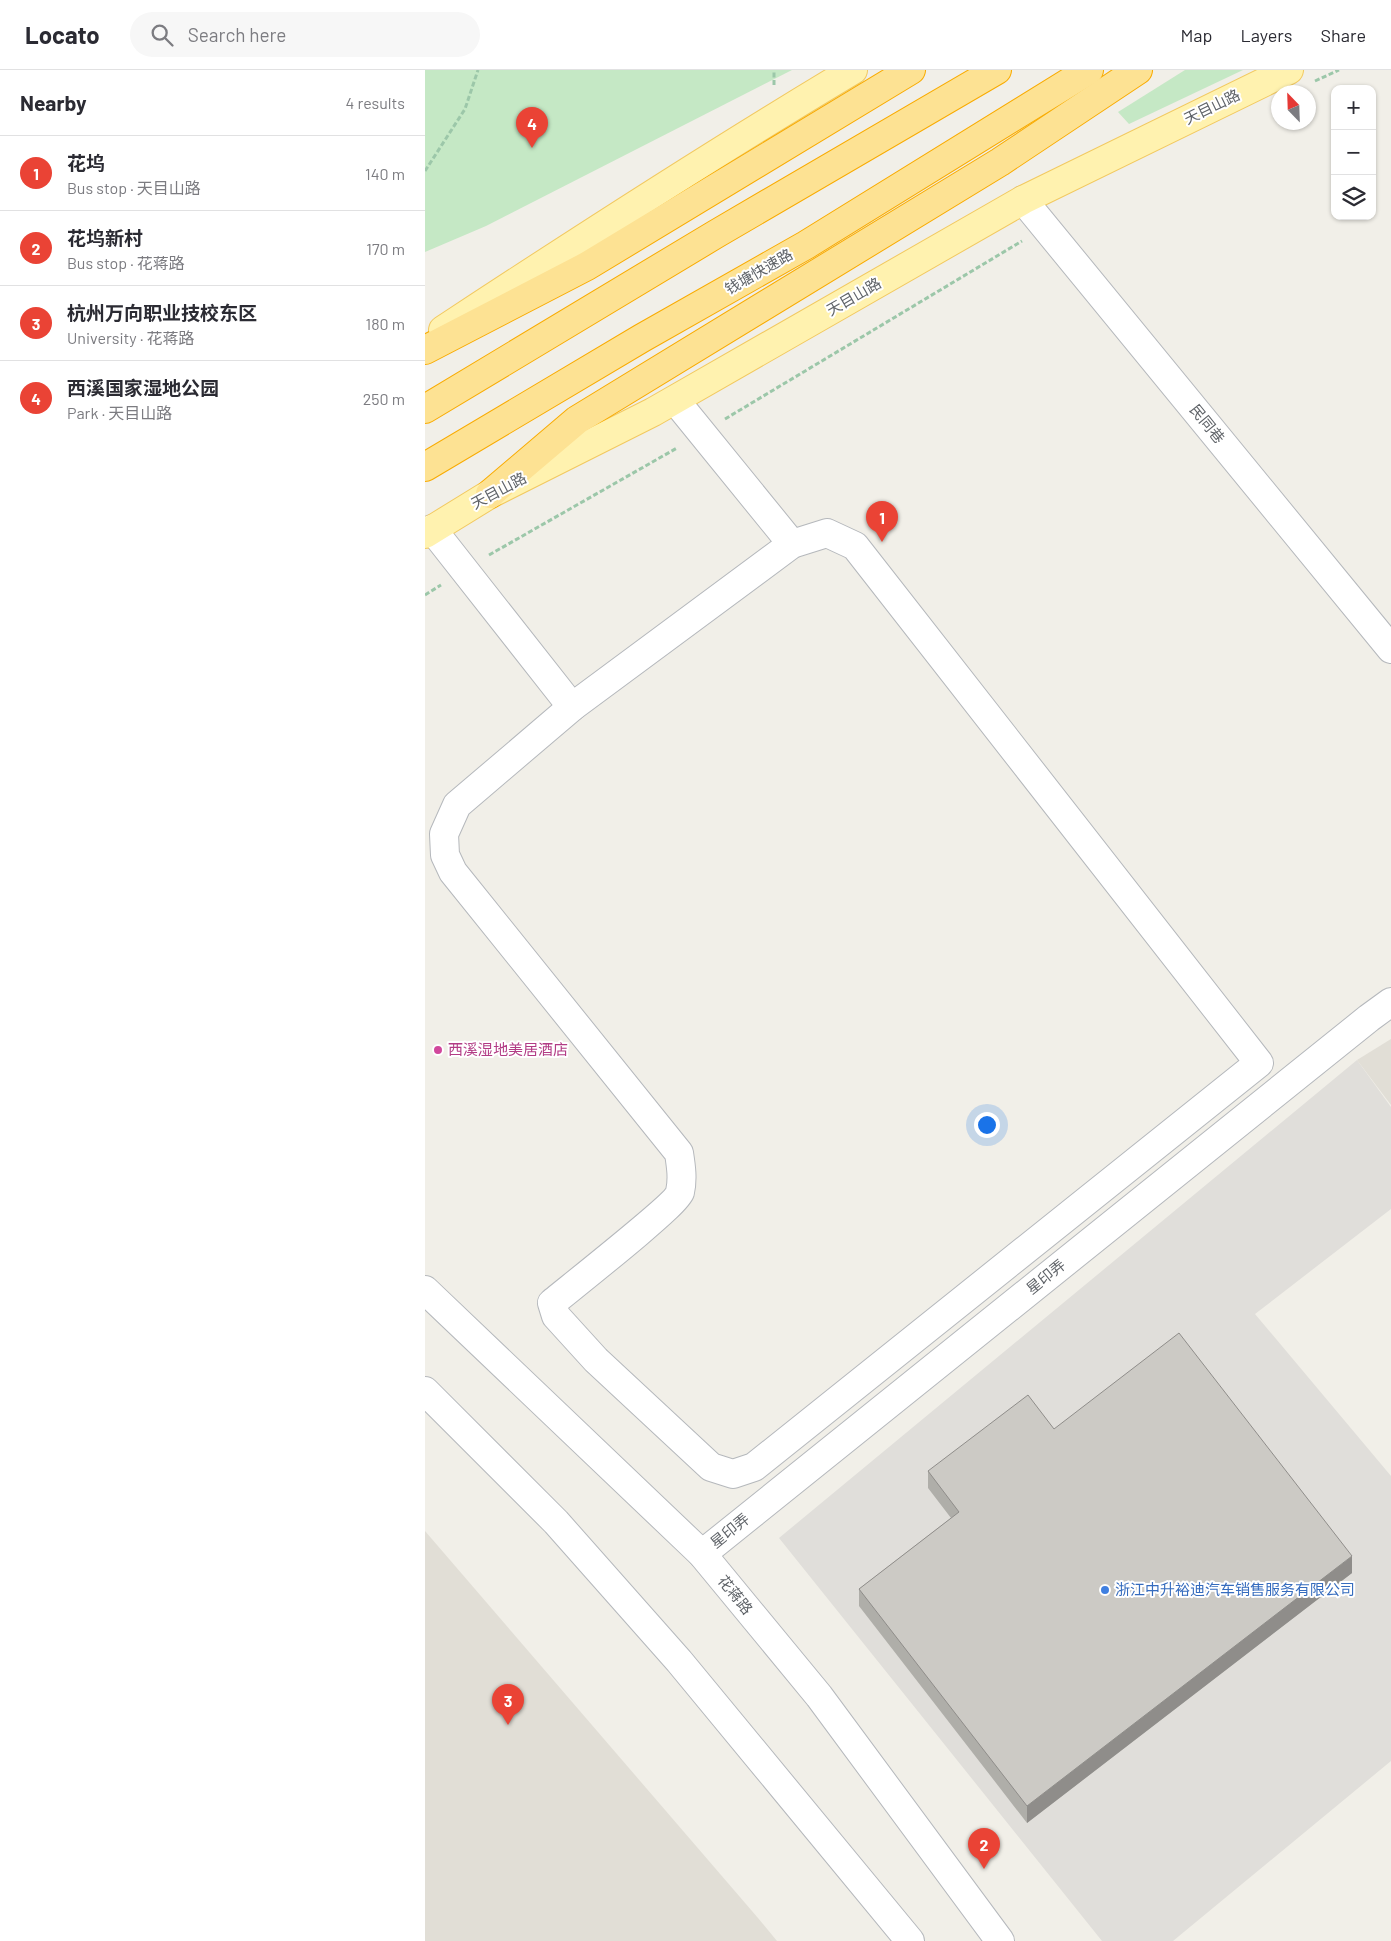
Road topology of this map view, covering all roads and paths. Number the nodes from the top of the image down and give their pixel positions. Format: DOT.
graph roads {
  1 [pos="478,70"];
  2 [pos="853,70"];
  3 [pos="911,70"];
  4 [pos="997,70"];
  5 [pos="1089,70"];
  6 [pos="1138,70"];
  7 [pos="1289,70"];
  8 [pos="425,171"];
  9 [pos="1023,200"];
  10 [pos="1045,227"];
  11 [pos="425,341"];
  12 [pos="425,350"];
  13 [pos="675,400"];
  14 [pos="425,409"];
  15 [pos="702,433"];
  16 [pos="425,467"];
  17 [pos="490,494"];
  18 [pos="429,532"];
  19 [pos="792,544"];
  20 [pos="464,570"];
  21 [pos="425,595"];
  22 [pos="1391,649"];
  23 [pos="572,707"];
  24 [pos="1391,1002"];
  25 [pos="425,1290"];
  26 [pos="425,1391"];
  27 [pos="702,1554"];
  28 [pos="910,1941"];
  29 [pos="1000,1941"];
  1 -- 8 [label="path"];
  2 -- 11 [label="main road"];
  3 -- 12 [label="highway"];
  4 -- 14 [label="highway"];
  5 -- 16 [label="highway, 钱塘快速路"];
  6 -- 17 [label="highway"];
  7 -- 9 [label="main road, 天目山路"];
  9 -- 10 [label="street, 民同巷"];
  9 -- 13 [label="main road, 天目山路"];
  10 -- 15 [label="path"];
  10 -- 22 [label="street, 民同巷"];
  13 -- 15 [label="street"];
  13 -- 17 [label="main road, 天目山路"];
  15 -- 19 [label="street"];
  15 -- 20 [label="path"];
  17 -- 18 [label="main road, 天目山路"];
  18 -- 20 [label="street"];
  19 -- 23 [label="street"];
  19 -- 23 [label="street"];
  20 -- 21 [label="path"];
  20 -- 23 [label="street"];
  24 -- 27 [label="street, 星印弄"];
  25 -- 27 [label="street, 花蒋路"];
  26 -- 28 [label="street"];
  27 -- 29 [label="street, 花蒋路"];
}
